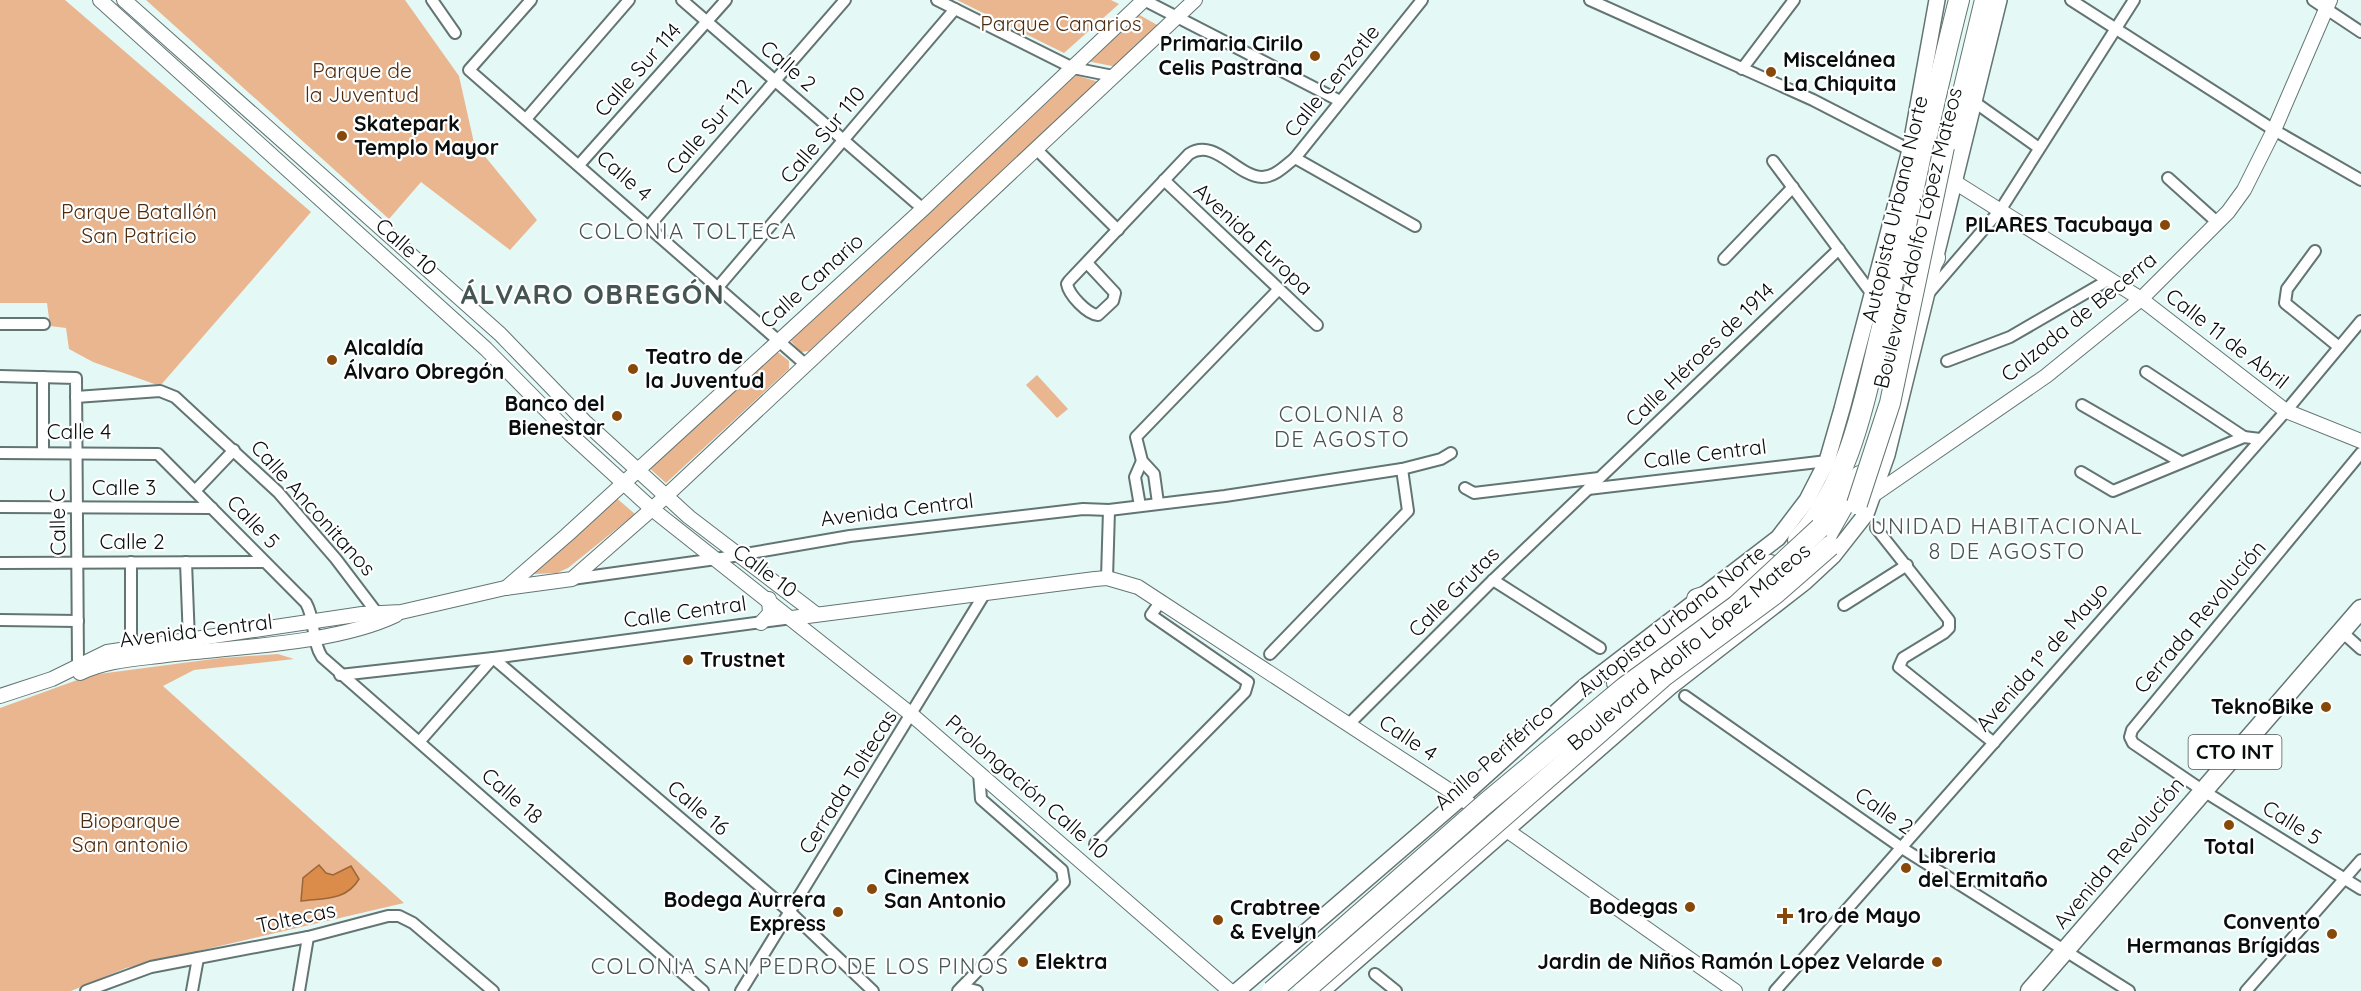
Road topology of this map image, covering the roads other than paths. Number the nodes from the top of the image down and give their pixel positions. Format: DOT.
graph roads {
  1 [pos="100,0"];
  2 [pos="124,0"];
  3 [pos="432,0"];
  4 [pos="531,0"];
  5 [pos="628,0"];
  6 [pos="682,0"];
  7 [pos="726,0"];
  8 [pos="845,0"];
  9 [pos="937,0"];
  10 [pos="1144,0"];
  11 [pos="1195,0"];
  12 [pos="1422,0"];
  13 [pos="1590,0"];
  14 [pos="1794,0"];
  15 [pos="1937,0"];
  16 [pos="1951,0"];
  17 [pos="1959,0"];
  18 [pos="1966,0"];
  19 [pos="1979,0"];
  20 [pos="1985,0"];
  21 [pos="1999,0"];
  22 [pos="2006,0"];
  23 [pos="2071,0"];
  24 [pos="2134,0"];
  25 [pos="2313,0"];
  26 [pos="2328,4"];
  27 [pos="955,9"];
  28 [pos="1177,16"];
  29 [pos="707,22"];
  30 [pos="2115,30"];
  31 [pos="2361,32"];
  32 [pos="455,33"];
  33 [pos="1949,39"];
  34 [pos="1988,43"];
  35 [pos="1073,68"];
  36 [pos="1742,69"];
  37 [pos="1113,76"];
  38 [pos="775,80"];
  39 [pos="1340,100"];
  40 [pos="1973,101"];
  41 [pos="526,119"];
  42 [pos="2274,130"];
  43 [pos="844,141"];
  44 [pos="2039,148"];
  45 [pos="1036,149"];
  46 [pos="1910,150"];
  47 [pos="1294,158"];
  48 [pos="1773,161"];
  49 [pos="579,165"];
  50 [pos="2168,178"];
  51 [pos="1164,180"];
  52 [pos="2361,180"];
  53 [pos="1953,181"];
  54 [pos="1792,187"];
  55 [pos="923,209"];
  56 [pos="2001,209"];
  57 [pos="2218,223"];
  58 [pos="649,226"];
  59 [pos="1414,226"];
  60 [pos="1118,230"];
  61 [pos="1839,249"];
  62 [pos="2315,251"];
  63 [pos="1935,258"];
  64 [pos="1724,259"];
  65 [pos="1087,263"];
  66 [pos="2110,279"];
  67 [pos="719,286"];
  68 [pos="1278,290"];
  69 [pos="1872,294"];
  70 [pos="1921,295"];
  71 [pos="2141,299"];
  72 [pos="2361,321"];
  73 [pos="0,324"];
  74 [pos="44,324"];
  75 [pos="1317,325"];
  76 [pos="779,340"];
  77 [pos="2339,347"];
  78 [pos="1947,360"];
  79 [pos="805,364"];
  80 [pos="2146,372"];
  81 [pos="0,376"];
  82 [pos="43,377"];
  83 [pos="76,397"];
  84 [pos="2082,405"];
  85 [pos="2286,411"];
  86 [pos="2244,437"];
  87 [pos="2260,439"];
  88 [pos="2361,441"];
  89 [pos="234,450"];
  90 [pos="0,453"];
  91 [pos="43,453"];
  92 [pos="76,453"];
  93 [pos="1451,453"];
  94 [pos="2361,453"];
  95 [pos="158,454"];
  96 [pos="1827,460"];
  97 [pos="1142,461"];
  98 [pos="2181,462"];
  99 [pos="1402,469"];
  100 [pos="637,471"];
  101 [pos="2080,472"];
  102 [pos="1599,478"];
  103 [pos="624,484"];
  104 [pos="1465,488"];
  105 [pos="1588,489"];
  106 [pos="195,490"];
  107 [pos="1872,496"];
  108 [pos="666,497"];
  109 [pos="1158,503"];
  110 [pos="1140,506"];
  111 [pos="0,507"];
  112 [pos="77,507"];
  113 [pos="212,508"];
  114 [pos="652,509"];
  115 [pos="1109,510"];
  116 [pos="1876,528"];
  117 [pos="737,555"];
  118 [pos="716,560"];
  119 [pos="77,562"];
  120 [pos="131,562"];
  121 [pos="186,562"];
  122 [pos="264,562"];
  123 [pos="0,563"];
  124 [pos="1907,565"];
  125 [pos="1107,578"];
  126 [pos="572,579"];
  127 [pos="1493,580"];
  128 [pos="1745,584"];
  129 [pos="505,588"];
  130 [pos="985,593"];
  131 [pos="769,599"];
  132 [pos="1697,599"];
  133 [pos="1161,601"];
  134 [pos="1844,605"];
  135 [pos="2361,609"];
  136 [pos="816,614"];
  137 [pos="380,617"];
  138 [pos="792,618"];
  139 [pos="0,620"];
  140 [pos="78,621"];
  141 [pos="313,622"];
  142 [pos="761,623"];
  143 [pos="2341,631"];
  144 [pos="313,638"];
  145 [pos="189,641"];
  146 [pos="131,648"];
  147 [pos="1600,648"];
  148 [pos="2361,649"];
  149 [pos="1270,654"];
  150 [pos="493,658"];
  151 [pos="78,664"];
  152 [pos="340,675"];
  153 [pos="0,696"];
  154 [pos="1685,696"];
  155 [pos="0,704"];
  156 [pos="912,714"];
  157 [pos="1350,723"];
  158 [pos="420,741"];
  159 [pos="1994,743"];
  160 [pos="979,773"];
  161 [pos="2202,790"];
  162 [pos="1468,813"];
  163 [pos="1495,813"];
  164 [pos="1095,844"];
  165 [pos="1902,848"];
  166 [pos="2361,860"];
  167 [pos="2344,879"];
  168 [pos="2361,889"];
  169 [pos="790,912"];
  170 [pos="308,937"];
  171 [pos="2066,950"];
  172 [pos="198,958"];
  173 [pos="1375,974"];
  174 [pos="960,989"];
  175 [pos="86,991"];
  176 [pos="192,991"];
  177 [pos="299,991"];
  178 [pos="492,991"];
  179 [pos="703,991"];
  180 [pos="741,991"];
  181 [pos="873,991"];
  182 [pos="977,991"];
  183 [pos="1230,991"];
  184 [pos="1237,991"];
  185 [pos="1263,991"];
  186 [pos="1272,991"];
  187 [pos="1293,991"];
  188 [pos="1304,991"];
  189 [pos="1322,991"];
  190 [pos="1395,991"];
  191 [pos="1735,991"];
  192 [pos="1775,991"];
  193 [pos="2030,991"];
  194 [pos="2130,991"];
  195 [pos="2246,991"];
  1 -- 103 [label="street, Calle 10"];
  2 -- 100 [label="street, Calle 10"];
  3 -- 32 [label="street"];
  4 -- 41 [label="street, Calle 4"];
  5 -- 41 [label="street"];
  6 -- 29 [label="street, Calle 2"];
  7 -- 29 [label="street, Calle Sur 114"];
  8 -- 38 [label="street, Calle Sur 112"];
  9 -- 27 [label="street"];
  10 -- 28 [label="street"];
  10 -- 35 [label="street, Calle Canario"];
  11 -- 28 [label="street"];
  12 -- 39 [label="street, Calle Cenzotle"];
  13 -- 36 [label="street"];
  14 -- 36 [label="street"];
  15 -- 46 [label="main road, Boulevard Adolfo López Mateos"];
  16 -- 33 [label="highway"];
  17 -- 33 [label="highway, Anillo Periférico"];
  18 -- 186 [label="highway, Autopista Urbana Norte, bridge"];
  19 -- 188 [label="highway, Autopista Urbana Norte, bridge"];
  20 -- 70 [label="highway, Anillo Periférico"];
  21 -- 34 [label="main road, Boulevard Adolfo López Mateos"];
  22 -- 34 [label="main road"];
  23 -- 30 [label="street"];
  24 -- 30 [label="street"];
  25 -- 26 [label="street"];
  26 -- 31 [label="street"];
  26 -- 42 [label="street, Calzada de Becerra"];
  27 -- 35 [label="street"];
  27 -- 43 [label="street, Calle Sur 110"];
  28 -- 37 [label="street"];
  28 -- 39 [label="street"];
  29 -- 38 [label="street, Calle 2"];
  29 -- 49 [label="street, Calle Sur 114"];
  30 -- 42 [label="street"];
  30 -- 44 [label="street"];
  33 -- 128 [label="highway, Anillo Periférico"];
  34 -- 40 [label="main road, Boulevard Adolfo López Mateos"];
  35 -- 37 [label="street"];
  35 -- 55 [label="street, Calle Canario"];
  36 -- 46 [label="street"];
  37 -- 45 [label="street"];
  38 -- 43 [label="street, Calle 2"];
  38 -- 58 [label="street, Calle Sur 112"];
  39 -- 47 [label="street, Calle Cenzotle"];
  40 -- 44 [label="street"];
  40 -- 53 [label="main road, Boulevard Adolfo López Mateos"];
  41 -- 49 [label="street, Calle 4"];
  42 -- 52 [label="street"];
  42 -- 57 [label="street, Calzada de Becerra"];
  43 -- 55 [label="street, Calle 2"];
  43 -- 67 [label="street, Calle Sur 110"];
  44 -- 56 [label="street"];
  45 -- 60 [label="street"];
  45 -- 79 [label="street"];
  46 -- 69 [label="main road, Boulevard Adolfo López Mateos"];
  47 -- 51 [label="street, Calle Cenzotle"];
  47 -- 59 [label="street"];
  48 -- 54 [label="street"];
  49 -- 58 [label="street, Calle 4"];
  50 -- 57 [label="street"];
  51 -- 60 [label="street"];
  51 -- 68 [label="street, Avenida Europa"];
  53 -- 56 [label="street, Calle 11 de Abril"];
  53 -- 63 [label="main road, Boulevard Adolfo López Mateos"];
  54 -- 61 [label="street"];
  54 -- 64 [label="street"];
  55 -- 76 [label="street, Calle Canario"];
  56 -- 66 [label="street, Calle 11 de Abril"];
  56 -- 70 [label="street"];
  57 -- 71 [label="street, Calzada de Becerra"];
  58 -- 67 [label="street, Calle 4"];
  60 -- 65 [label="street"];
  61 -- 69 [label="street"];
  61 -- 102 [label="street, Calle Héroes de 1914"];
  62 -- 77 [label="street"];
  63 -- 70 [label="highway"];
  65 -- 65 [label="street"];
  66 -- 71 [label="street, Calle 11 de Abril"];
  66 -- 78 [label="street"];
  67 -- 76 [label="street, Calle 4"];
  68 -- 75 [label="street, Avenida Europa"];
  68 -- 97 [label="street"];
  69 -- 96 [label="main road, Boulevard Adolfo López Mateos"];
  70 -- 107 [label="main road, Boulevard Adolfo López Mateos"];
  70 -- 163 [label="highway, Anillo Periférico"];
  71 -- 85 [label="street, Calle 11 de Abril"];
  71 -- 107 [label="street, Calzada de Becerra"];
  72 -- 77 [label="street, Avenida 1º de Mayo"];
  73 -- 74 [label="street"];
  76 -- 79 [label="street, Calle 4"];
  76 -- 100 [label="street, Calle Canario"];
  77 -- 85 [label="street, Avenida 1º de Mayo"];
  79 -- 108 [label="street"];
  80 -- 86 [label="street"];
  81 -- 82 [label="street"];
  82 -- 83 [label="street, Calle C"];
  82 -- 91 [label="street"];
  83 -- 89 [label="street, Calle Anconitanos"];
  83 -- 92 [label="street, Calle C"];
  84 -- 98 [label="street"];
  85 -- 87 [label="street, Avenida 1º de Mayo"];
  85 -- 88 [label="street, Calle 11 de Abril"];
  86 -- 87 [label="street"];
  86 -- 98 [label="street"];
  87 -- 159 [label="street, Avenida 1º de Mayo"];
  89 -- 106 [label="street"];
  89 -- 137 [label="street, Calle Anconitanos"];
  90 -- 91 [label="street, Calle 4"];
  91 -- 92 [label="street, Calle 4"];
  92 -- 95 [label="street, Calle 4"];
  92 -- 112 [label="street, Calle C"];
  93 -- 99 [label="street, Avenida Central"];
  94 -- 161 [label="street, Cerrada Revolución"];
  95 -- 106 [label="street, Calle 5"];
  96 -- 105 [label="street, Calle Central"];
  96 -- 132 [label="main road, Boulevard Adolfo López Mateos"];
  97 -- 109 [label="street"];
  97 -- 110 [label="street"];
  98 -- 101 [label="street"];
  99 -- 109 [label="street, Avenida Central"];
  99 -- 149 [label="street"];
  100 -- 103 [label="street, Calle Canario"];
  100 -- 108 [label="street, Calle 10"];
  102 -- 104 [label="street"];
  102 -- 105 [label="street, Calle Héroes de 1914"];
  103 -- 114 [label="street, Calle 10"];
  103 -- 129 [label="street, Calle Canario"];
  105 -- 127 [label="street, Calle Grutas"];
  106 -- 113 [label="street, Calle 5"];
  107 -- 163 [label="main road, Boulevard Adolfo López Mateos"];
  108 -- 114 [label="street"];
  108 -- 117 [label="street, Calle 10"];
  109 -- 110 [label="street, Avenida Central"];
  110 -- 115 [label="street, Avenida Central"];
  111 -- 112 [label="street, Calle 3"];
  112 -- 113 [label="street, Calle 3"];
  112 -- 119 [label="street, Calle C"];
  113 -- 122 [label="street, Calle 5"];
  114 -- 118 [label="street, Calle 10"];
  114 -- 126 [label="street"];
  115 -- 117 [label="street, Avenida Central"];
  115 -- 125 [label="street"];
  116 -- 124 [label="street"];
  117 -- 118 [label="street, Avenida Central"];
  117 -- 136 [label="street, Calle 10"];
  118 -- 126 [label="street, Avenida Central"];
  118 -- 131 [label="street, Calle 10"];
  119 -- 120 [label="street, Calle 2"];
  119 -- 123 [label="street, Calle 2"];
  119 -- 140 [label="street, Calle C"];
  120 -- 121 [label="street, Calle 2"];
  120 -- 146 [label="street"];
  121 -- 122 [label="street, Calle 2"];
  121 -- 145 [label="street"];
  122 -- 141 [label="street, Calle 5"];
  124 -- 134 [label="street"];
  124 -- 159 [label="street"];
  125 -- 130 [label="street, Calle Central"];
  125 -- 133 [label="street, Calle 4"];
  126 -- 129 [label="street, Avenida Central"];
  127 -- 147 [label="street"];
  127 -- 157 [label="street, Calle Grutas"];
  128 -- 132 [label="highway"];
  128 -- 163 [label="highway, Anillo Periférico"];
  129 -- 137 [label="street, Avenida Central"];
  130 -- 136 [label="street, Calle Central"];
  130 -- 156 [label="street, Cerrada Toltecas"];
  131 -- 138 [label="street, Calle 10"];
  131 -- 142 [label="street"];
  132 -- 162 [label="main road, Boulevard Adolfo López Mateos"];
  133 -- 157 [label="street, Calle 4"];
  133 -- 164 [label="street"];
  135 -- 143 [label="main road, Avenida Revolución / CTO INT"];
  136 -- 138 [label="street, Calle Central"];
  137 -- 141 [label="street, Avenida Central"];
  137 -- 144 [label="street, Avenida Central"];
  138 -- 142 [label="street, Calle Central"];
  138 -- 156 [label="street, Prolongación Calle 10"];
  139 -- 140 [label="street"];
  140 -- 151 [label="street, Calle C"];
  141 -- 144 [label="street"];
  141 -- 145 [label="street, Avenida Central"];
  142 -- 150 [label="street, Calle Central"];
  143 -- 148 [label="street"];
  143 -- 161 [label="main road, Avenida Revolución / CTO INT"];
  144 -- 152 [label="street, Calle 18"];
  144 -- 155 [label="street, Avenida Central"];
  145 -- 146 [label="street, Avenida Central"];
  146 -- 151 [label="street, Avenida Central"];
  150 -- 152 [label="street, Calle Central"];
  150 -- 158 [label="street"];
  150 -- 169 [label="street, Calle 16"];
  151 -- 153 [label="street, Avenida Central"];
  152 -- 158 [label="street, Calle 18"];
  154 -- 165 [label="street, Calle 2"];
  156 -- 160 [label="street, Prolongación Calle 10"];
  156 -- 169 [label="street, Cerrada Toltecas"];
  157 -- 162 [label="street, Calle 4"];
  158 -- 179 [label="street, Calle 18"];
  159 -- 165 [label="street, Avenida 1º de Mayo"];
  160 -- 174 [label="street"];
  160 -- 183 [label="street, Prolongación Calle 10"];
  161 -- 167 [label="street, Calle 5"];
  161 -- 171 [label="main road, Avenida Revolución / CTO INT"];
  162 -- 163 [label="highway, Anillo Periférico"];
  162 -- 163 [label="street, Calle 4"];
  162 -- 184 [label="main road, Boulevard Adolfo López Mateos"];
  162 -- 185 [label="highway, Anillo Periférico"];
  162 -- 187 [label="highway, Anillo Periférico"];
  163 -- 189 [label="main road, Boulevard Adolfo López Mateos"];
  163 -- 191 [label="street, Calle 4"];
  165 -- 171 [label="street, Calle 2"];
  165 -- 192 [label="street, Avenida 1º de Mayo"];
  166 -- 167 [label="street"];
  167 -- 168 [label="street, Calle 5"];
  167 -- 195 [label="street"];
  169 -- 180 [label="street, Cerrada Toltecas"];
  169 -- 181 [label="street, Calle 16"];
  170 -- 172 [label="street, Toltecas"];
  170 -- 177 [label="street"];
  170 -- 178 [label="street, Toltecas"];
  171 -- 193 [label="main road, Avenida Revolución / CTO INT"];
  171 -- 194 [label="street, Calle 2"];
  172 -- 175 [label="street, Toltecas"];
  172 -- 176 [label="street"];
  173 -- 190 [label="street"];
  174 -- 182 [label="street"];
}
